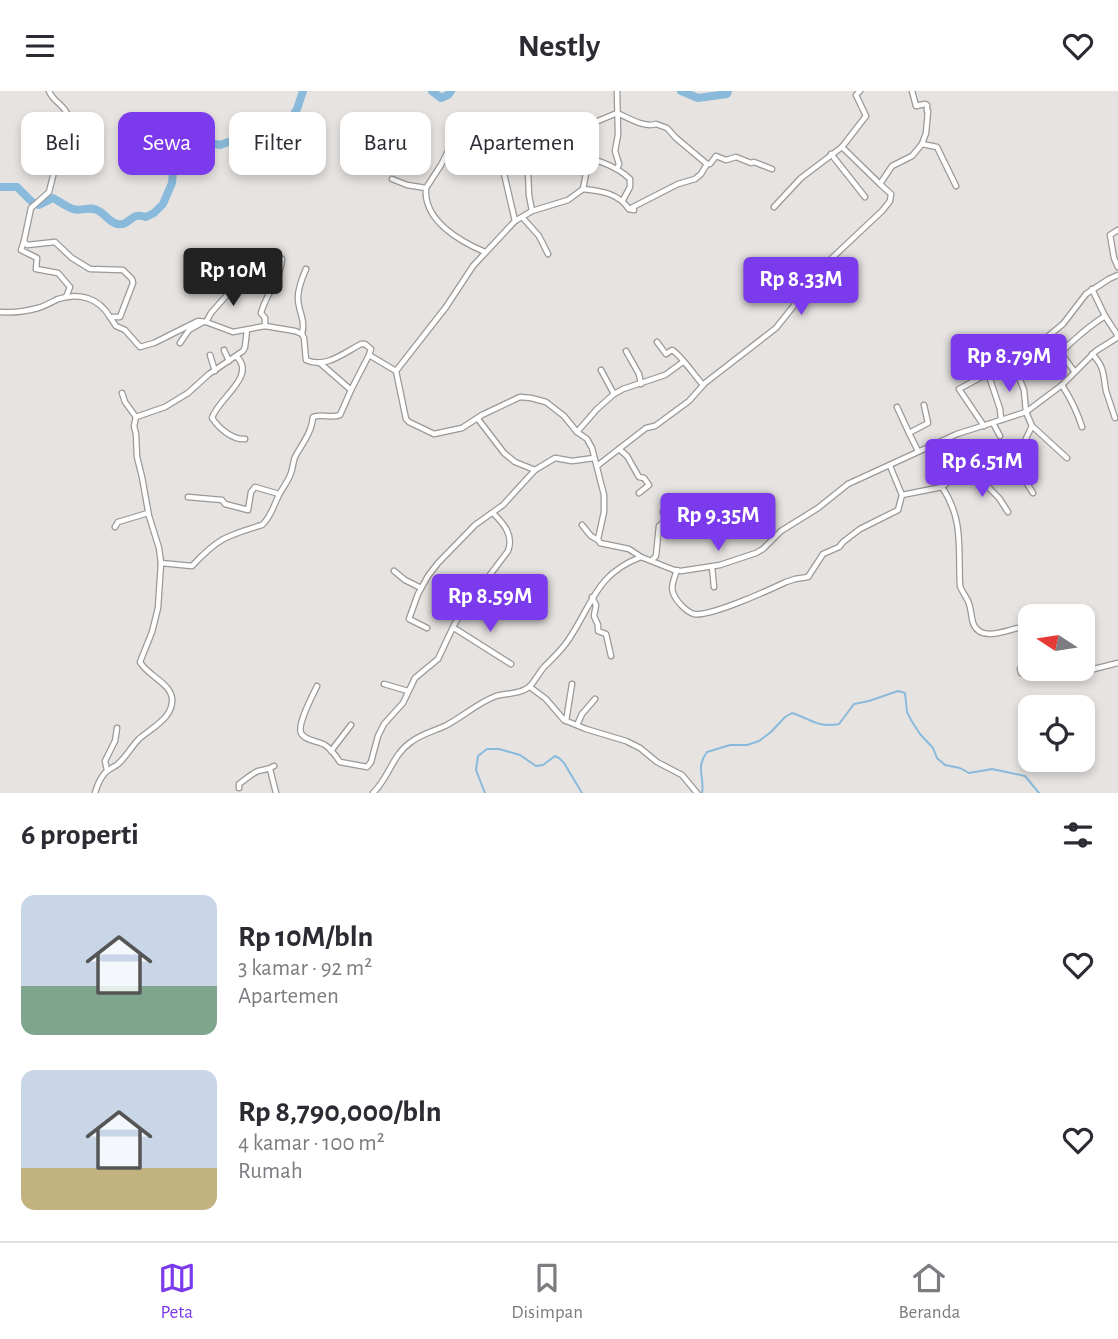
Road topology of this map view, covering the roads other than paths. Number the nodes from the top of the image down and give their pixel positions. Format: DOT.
graph roads {
  1 [pos="50,91"];
  2 [pos="617,91"];
  3 [pos="860,91"];
  4 [pos="912,91"];
  5 [pos="617,113"];
  6 [pos="599,121"];
  7 [pos="922,144"];
  8 [pos="842,146"];
  9 [pos="831,154"];
  10 [pos="445,157"];
  11 [pos="599,162"];
  12 [pos="707,164"];
  13 [pos="617,169"];
  14 [pos="772,169"];
  15 [pos="504,175"];
  16 [pos="528,175"];
  17 [pos="586,175"];
  18 [pos="392,179"];
  19 [pos="880,184"];
  20 [pos="956,186"];
  21 [pos="426,188"];
  22 [pos="583,189"];
  23 [pos="864,197"];
  24 [pos="623,200"];
  25 [pos="774,207"];
  26 [pos="532,211"];
  27 [pos="523,218"];
  28 [pos="515,221"];
  29 [pos="1118,229"];
  30 [pos="24,241"];
  31 [pos="485,252"];
  32 [pos="548,254"];
  33 [pos="1118,267"];
  34 [pos="253,268"];
  35 [pos="306,269"];
  36 [pos="1118,275"];
  37 [pos="227,286"];
  38 [pos="1092,289"];
  39 [pos="65,298"];
  40 [pos="0,312"];
  41 [pos="1105,316"];
  42 [pos="110,317"];
  43 [pos="205,321"];
  44 [pos="265,326"];
  45 [pos="247,330"];
  46 [pos="302,334"];
  47 [pos="1118,336"];
  48 [pos="657,342"];
  49 [pos="180,343"];
  50 [pos="225,350"];
  51 [pos="626,351"];
  52 [pos="1061,353"];
  53 [pos="1092,354"];
  54 [pos="210,355"];
  55 [pos="369,355"];
  56 [pos="236,356"];
  57 [pos="1012,360"];
  58 [pos="229,361"];
  59 [pos="683,362"];
  60 [pos="320,363"];
  61 [pos="601,370"];
  62 [pos="215,371"];
  63 [pos="396,371"];
  64 [pos="1074,371"];
  65 [pos="988,373"];
  66 [pos="1018,374"];
  67 [pos="640,384"];
  68 [pos="1062,384"];
  69 [pos="703,385"];
  70 [pos="351,390"];
  71 [pos="122,393"];
  72 [pos="614,394"];
  73 [pos="924,405"];
  74 [pos="897,407"];
  75 [pos="1026,412"];
  76 [pos="136,417"];
  77 [pos="1115,418"];
  78 [pos="478,419"];
  79 [pos="1001,420"];
  80 [pos="993,423"];
  81 [pos="984,426"];
  82 [pos="1032,426"];
  83 [pos="1082,428"];
  84 [pos="577,432"];
  85 [pos="909,433"];
  86 [pos="1000,436"];
  87 [pos="245,439"];
  88 [pos="940,442"];
  89 [pos="619,449"];
  90 [pos="918,451"];
  91 [pos="594,458"];
  92 [pos="1067,458"];
  93 [pos="1012,460"];
  94 [pos="890,465"];
  95 [pos="597,466"];
  96 [pos="535,470"];
  97 [pos="981,471"];
  98 [pos="944,485"];
  99 [pos="639,492"];
  100 [pos="1033,493"];
  101 [pos="279,494"];
  102 [pos="902,495"];
  103 [pos="188,497"];
  104 [pos="663,512"];
  105 [pos="1008,512"];
  106 [pos="148,513"];
  107 [pos="493,513"];
  108 [pos="668,519"];
  109 [pos="582,525"];
  110 [pos="115,527"];
  111 [pos="668,533"];
  112 [pos="599,541"];
  113 [pos="641,557"];
  114 [pos="652,560"];
  115 [pos="160,563"];
  116 [pos="712,567"];
  117 [pos="394,571"];
  118 [pos="677,571"];
  119 [pos="714,587"];
  120 [pos="421,588"];
  121 [pos="592,597"];
  122 [pos="427,628"];
  123 [pos="454,628"];
  124 [pos="1018,628"];
  125 [pos="611,656"];
  126 [pos="1118,663"];
  127 [pos="511,664"];
  128 [pos="1096,668"];
  129 [pos="384,684"];
  130 [pos="572,684"];
  131 [pos="317,686"];
  132 [pos="530,687"];
  133 [pos="408,691"];
  134 [pos="595,699"];
  135 [pos="566,721"];
  136 [pos="351,725"];
  137 [pos="577,725"];
  138 [pos="117,728"];
  139 [pos="331,751"];
  140 [pos="107,770"];
  141 [pos="239,788"];
  142 [pos="95,793"];
  143 [pos="276,793"];
  144 [pos="373,793"];
  145 [pos="697,793"];
  1 -- 30 [label="street"];
  2 -- 5 [label="street"];
  3 -- 8 [label="street"];
  4 -- 7 [label="street"];
  5 -- 6 [label="street"];
  5 -- 12 [label="street"];
  5 -- 13 [label="street"];
  7 -- 19 [label="street"];
  7 -- 20 [label="street"];
  8 -- 9 [label="street"];
  8 -- 19 [label="street"];
  9 -- 23 [label="street"];
  9 -- 25 [label="street"];
  10 -- 21 [label="street"];
  11 -- 13 [label="street"];
  12 -- 14 [label="street"];
  12 -- 24 [label="street"];
  13 -- 24 [label="street"];
  15 -- 28 [label="street"];
  16 -- 26 [label="street"];
  17 -- 22 [label="street"];
  18 -- 21 [label="street"];
  19 -- 69 [label="street"];
  21 -- 31 [label="street"];
  22 -- 24 [label="street"];
  22 -- 26 [label="street"];
  26 -- 27 [label="street"];
  27 -- 28 [label="street"];
  27 -- 32 [label="street"];
  28 -- 31 [label="street"];
  29 -- 33 [label="street"];
  30 -- 39 [label="street"];
  30 -- 42 [label="street"];
  31 -- 63 [label="street"];
  34 -- 44 [label="street"];
  35 -- 46 [label="street"];
  36 -- 38 [label="street"];
  37 -- 43 [label="street"];
  38 -- 41 [label="street"];
  38 -- 57 [label="street"];
  39 -- 40 [label="street"];
  39 -- 42 [label="street"];
  41 -- 47 [label="street"];
  41 -- 52 [label="street"];
  42 -- 43 [label="street"];
  43 -- 45 [label="street"];
  43 -- 49 [label="street"];
  44 -- 45 [label="street"];
  44 -- 46 [label="street"];
  45 -- 56 [label="street"];
  46 -- 60 [label="street"];
  47 -- 53 [label="street"];
  48 -- 59 [label="street"];
  50 -- 58 [label="street"];
  51 -- 67 [label="street"];
  52 -- 64 [label="street"];
  52 -- 66 [label="street"];
  53 -- 64 [label="street"];
  53 -- 77 [label="street"];
  54 -- 62 [label="street"];
  55 -- 60 [label="street"];
  55 -- 63 [label="street"];
  55 -- 70 [label="street"];
  56 -- 58 [label="street"];
  56 -- 87 [label="street"];
  57 -- 65 [label="street"];
  57 -- 66 [label="street"];
  58 -- 62 [label="street"];
  59 -- 67 [label="street"];
  59 -- 69 [label="street"];
  60 -- 70 [label="street"];
  61 -- 72 [label="street"];
  62 -- 76 [label="street"];
  63 -- 78 [label="street"];
  64 -- 68 [label="street"];
  65 -- 79 [label="street"];
  65 -- 81 [label="street"];
  66 -- 75 [label="street"];
  67 -- 72 [label="street"];
  68 -- 75 [label="street"];
  68 -- 83 [label="street"];
  69 -- 89 [label="street"];
  70 -- 101 [label="street"];
  71 -- 76 [label="street"];
  72 -- 84 [label="street"];
  73 -- 85 [label="street"];
  74 -- 85 [label="street"];
  75 -- 79 [label="street"];
  75 -- 82 [label="street"];
  76 -- 106 [label="street"];
  78 -- 84 [label="street"];
  78 -- 96 [label="street"];
  79 -- 80 [label="street"];
  80 -- 81 [label="street"];
  80 -- 86 [label="street"];
  81 -- 88 [label="street"];
  82 -- 92 [label="street"];
  82 -- 93 [label="street"];
  84 -- 91 [label="street"];
  85 -- 90 [label="street"];
  88 -- 90 [label="street"];
  88 -- 98 [label="street"];
  89 -- 95 [label="street"];
  89 -- 99 [label="street"];
  90 -- 94 [label="street"];
  91 -- 95 [label="street"];
  91 -- 96 [label="street"];
  93 -- 97 [label="street"];
  93 -- 100 [label="street"];
  94 -- 102 [label="street"];
  94 -- 116 [label="street"];
  95 -- 112 [label="street"];
  96 -- 107 [label="street"];
  97 -- 98 [label="street"];
  97 -- 105 [label="street"];
  98 -- 102 [label="street"];
  98 -- 124 [label="street"];
  101 -- 103 [label="street"];
  101 -- 115 [label="street"];
  102 -- 118 [label="street"];
  104 -- 108 [label="street"];
  106 -- 110 [label="street"];
  106 -- 115 [label="street"];
  107 -- 120 [label="street"];
  107 -- 123 [label="street"];
  108 -- 111 [label="street"];
  108 -- 114 [label="street"];
  109 -- 112 [label="street"];
  112 -- 113 [label="street"];
  113 -- 114 [label="street"];
  113 -- 121 [label="street"];
  114 -- 118 [label="street"];
  115 -- 140 [label="street"];
  116 -- 118 [label="street"];
  116 -- 119 [label="street"];
  117 -- 120 [label="street"];
  120 -- 122 [label="street"];
  121 -- 125 [label="street"];
  121 -- 132 [label="street"];
  123 -- 127 [label="street"];
  123 -- 133 [label="street"];
  126 -- 128 [label="street"];
  129 -- 133 [label="street"];
  130 -- 135 [label="street"];
  131 -- 139 [label="street"];
  132 -- 135 [label="street"];
  132 -- 144 [label="street"];
  133 -- 139 [label="street"];
  134 -- 137 [label="street"];
  135 -- 137 [label="street"];
  136 -- 139 [label="street"];
  137 -- 145 [label="street"];
  138 -- 140 [label="street"];
  140 -- 142 [label="street"];
  141 -- 143 [label="street"];
}
